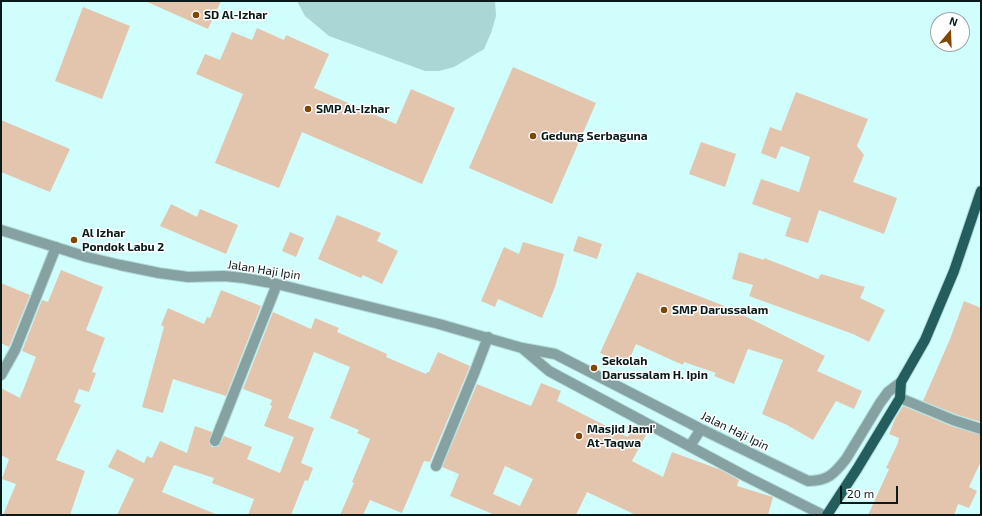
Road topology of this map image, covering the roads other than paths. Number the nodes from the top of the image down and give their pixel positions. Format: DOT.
graph roads {
  1 [pos="981,191"];
  2 [pos="1,230"];
  3 [pos="56,247"];
  4 [pos="277,284"];
  5 [pos="488,337"];
  6 [pos="522,348"];
  7 [pos="1,375"];
  8 [pos="901,382"];
  9 [pos="900,398"];
  10 [pos="701,429"];
  11 [pos="981,429"];
  12 [pos="215,441"];
  13 [pos="690,446"];
  14 [pos="436,466"];
  15 [pos="823,515"];
  16 [pos="827,515"];
  1 -- 8 [label="main road"];
  2 -- 3 [label="street, Jalan Haji Ipin"];
  3 -- 4 [label="street, Jalan Haji Ipin"];
  3 -- 7 [label="street"];
  4 -- 5 [label="street, Jalan Haji Ipin"];
  4 -- 12 [label="street"];
  5 -- 6 [label="street, Jalan Haji Ipin"];
  5 -- 14 [label="street"];
  6 -- 10 [label="street, Jalan Haji Ipin"];
  6 -- 13 [label="street, Jalan Haji Ipin"];
  8 -- 9 [label="main road"];
  8 -- 10 [label="street, Jalan Haji Ipin"];
  9 -- 11 [label="street"];
  9 -- 16 [label="main road"];
  10 -- 13 [label="street"];
  13 -- 15 [label="street, Jalan Haji Ipin"];
}
